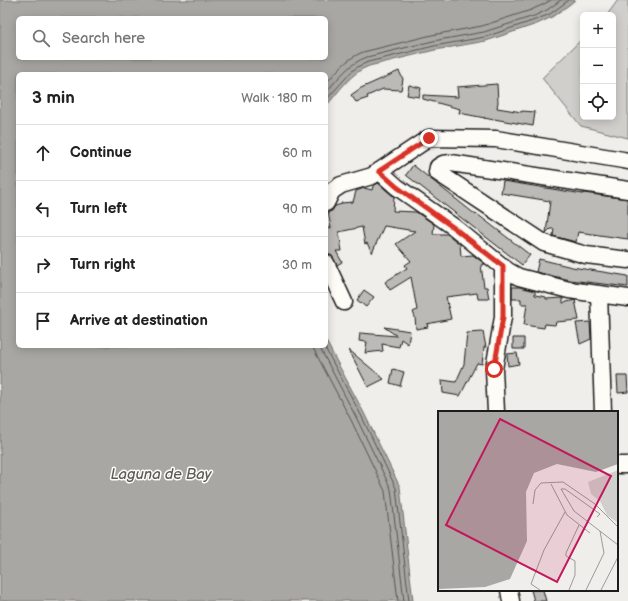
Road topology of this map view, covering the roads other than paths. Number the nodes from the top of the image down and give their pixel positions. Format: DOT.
graph roads {
  1 [pos="628,161"];
  2 [pos="379,171"];
  3 [pos="628,190"];
  4 [pos="328,199"];
  5 [pos="628,260"];
  6 [pos="503,266"];
  7 [pos="328,267"];
  8 [pos="599,294"];
  9 [pos="628,298"];
  10 [pos="344,302"];
  11 [pos="496,411"];
  12 [pos="603,411"];
  13 [pos="510,591"];
  14 [pos="511,601"];
  1 -- 2 [label="street"];
  2 -- 4 [label="street"];
  2 -- 6 [label="street"];
  3 -- 5 [label="street"];
  6 -- 8 [label="street"];
  6 -- 11 [label="street"];
  7 -- 10 [label="street"];
  8 -- 9 [label="street"];
  8 -- 12 [label="street"];
  13 -- 14 [label="street"];
}
